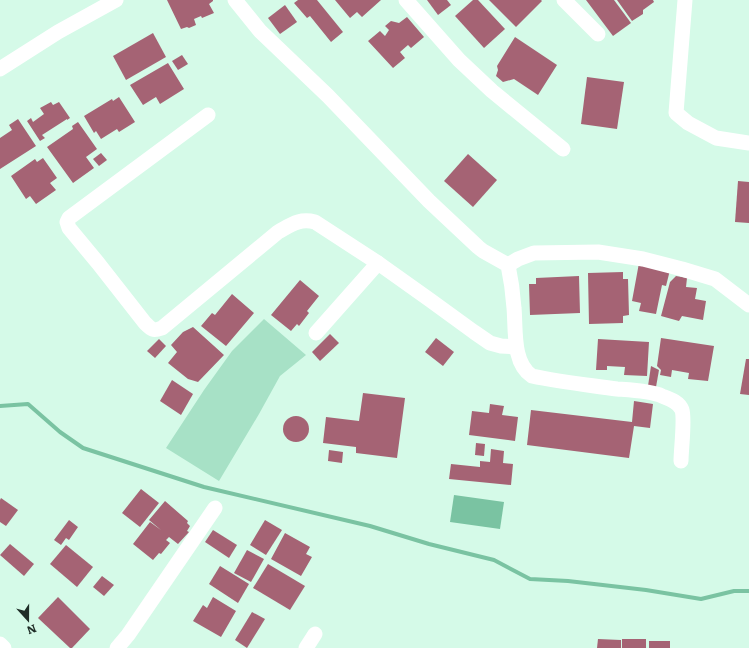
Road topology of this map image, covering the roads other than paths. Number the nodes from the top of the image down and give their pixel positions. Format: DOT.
graph roads {
  1 [pos="116,0"];
  2 [pos="235,0"];
  3 [pos="406,0"];
  4 [pos="564,0"];
  5 [pos="685,0"];
  6 [pos="598,34"];
  7 [pos="0,69"];
  8 [pos="208,115"];
  9 [pos="749,143"];
  10 [pos="563,148"];
  11 [pos="378,263"];
  12 [pos="508,265"];
  13 [pos="749,305"];
  14 [pos="316,333"];
  15 [pos="516,347"];
  16 [pos="681,462"];
  17 [pos="215,508"];
  18 [pos="315,634"];
  19 [pos="0,644"];
  20 [pos="4,648"];
  21 [pos="117,648"];
  22 [pos="306,648"];
  1 -- 7 [label="street"];
  2 -- 12 [label="street"];
  3 -- 10 [label="street"];
  4 -- 6 [label="street"];
  5 -- 9 [label="street"];
  8 -- 11 [label="street"];
  11 -- 14 [label="street"];
  11 -- 15 [label="street"];
  12 -- 13 [label="street"];
  12 -- 15 [label="street"];
  15 -- 16 [label="street"];
  17 -- 21 [label="street"];
  18 -- 22 [label="street"];
  19 -- 20 [label="street"];
}
